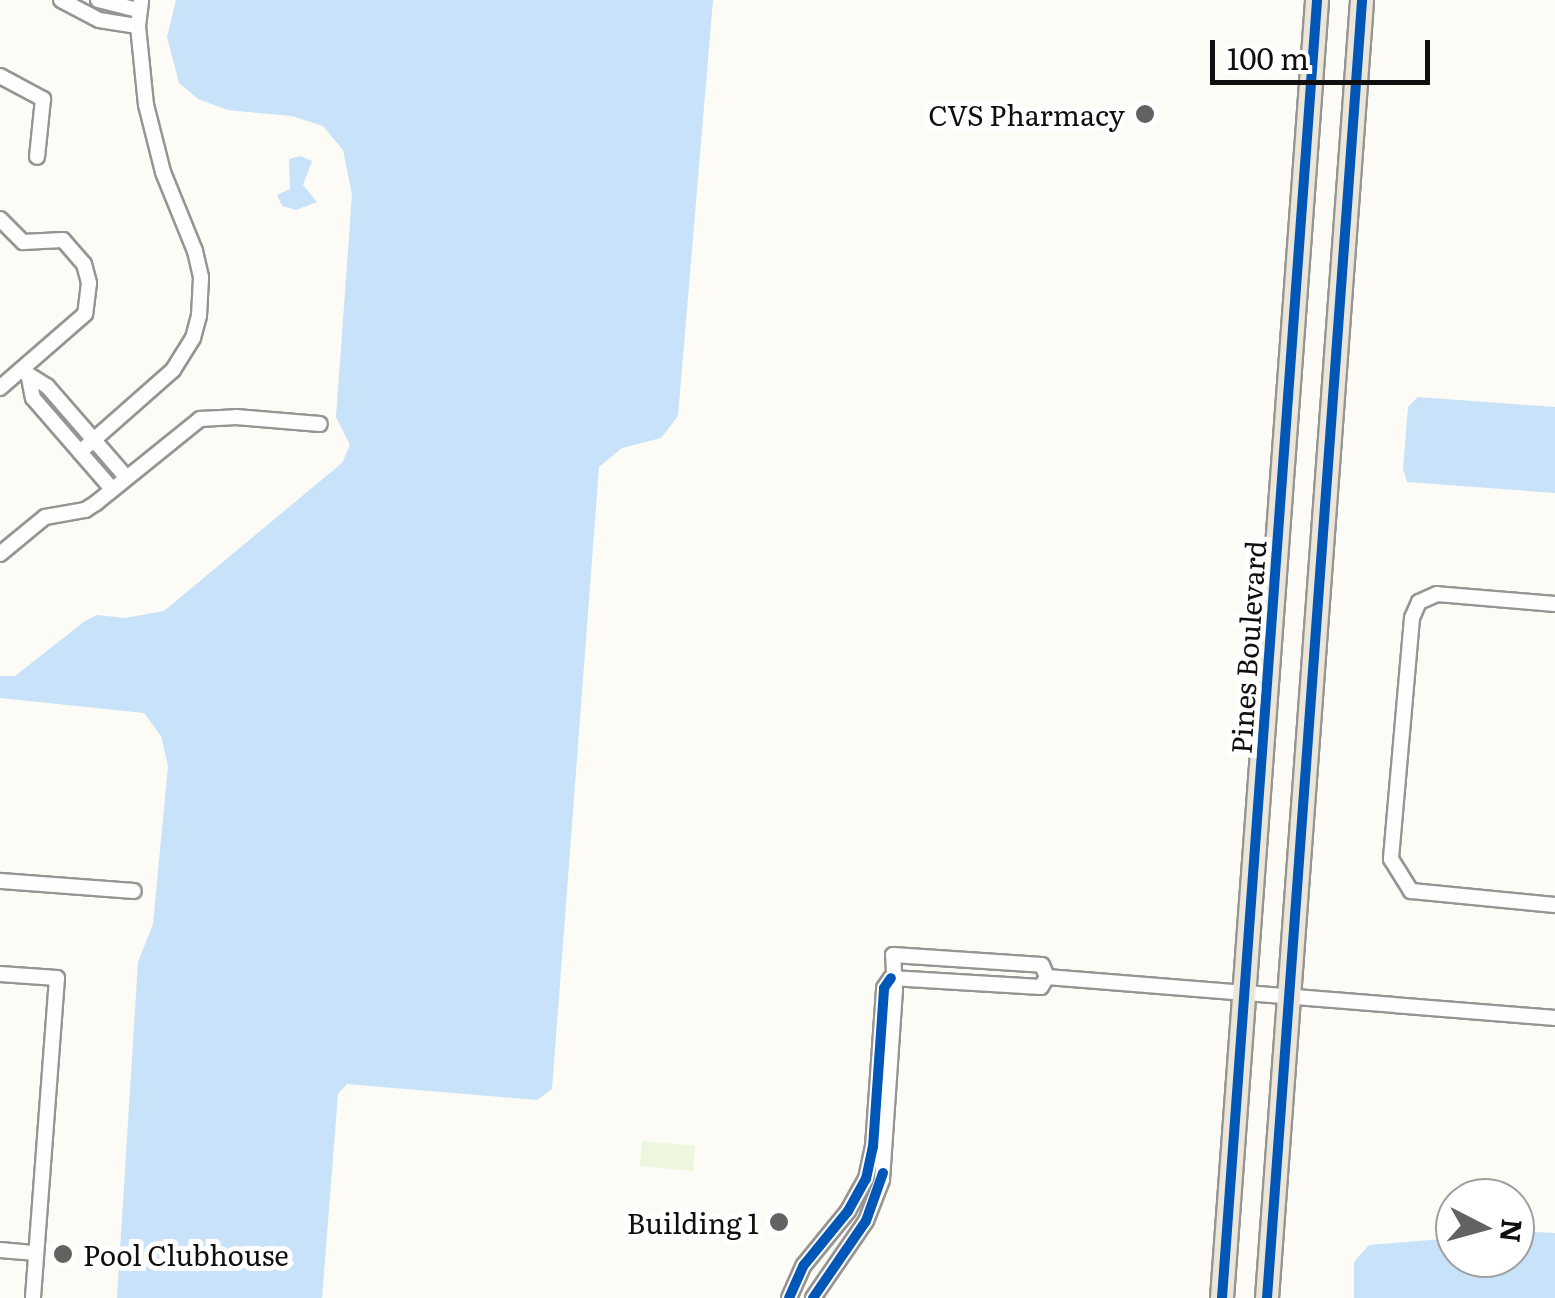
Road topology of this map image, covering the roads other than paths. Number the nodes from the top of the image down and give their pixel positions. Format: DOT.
graph roads {
  1 [pos="61,0"];
  2 [pos="98,0"];
  3 [pos="1317,0"];
  4 [pos="1362,0"];
  5 [pos="139,12"];
  6 [pos="0,76"];
  7 [pos="37,157"];
  8 [pos="0,219"];
  9 [pos="25,374"];
  10 [pos="0,388"];
  11 [pos="320,424"];
  12 [pos="93,440"];
  13 [pos="80,452"];
  14 [pos="126,477"];
  15 [pos="112,489"];
  16 [pos="0,554"];
  17 [pos="1555,604"];
  18 [pos="0,881"];
  19 [pos="134,891"];
  20 [pos="1555,904"];
  21 [pos="0,974"];
  22 [pos="1048,977"];
  23 [pos="891,978"];
  24 [pos="1245,990"];
  25 [pos="1286,994"];
  26 [pos="1555,1018"];
  27 [pos="0,1250"];
  28 [pos="36,1252"];
  29 [pos="34,1298"];
  30 [pos="789,1298"];
  31 [pos="813,1298"];
  32 [pos="1222,1298"];
  33 [pos="1268,1298"];
  1 -- 5 [label="street"];
  2 -- 5 [label="street"];
  3 -- 24 [label="highway, Pines Boulevard"];
  4 -- 25 [label="highway"];
  5 -- 12 [label="street"];
  6 -- 7 [label="street"];
  8 -- 9 [label="street"];
  9 -- 10 [label="street"];
  9 -- 12 [label="street"];
  9 -- 13 [label="street"];
  11 -- 14 [label="street"];
  12 -- 13 [label="street"];
  12 -- 14 [label="street"];
  13 -- 15 [label="street"];
  14 -- 15 [label="street"];
  15 -- 16 [label="street"];
  17 -- 20 [label="street"];
  18 -- 19 [label="street"];
  21 -- 28 [label="street"];
  22 -- 23 [label="street"];
  22 -- 23 [label="street"];
  22 -- 24 [label="street"];
  23 -- 30 [label="street"];
  23 -- 31 [label="street"];
  24 -- 25 [label="street"];
  24 -- 32 [label="highway, Pines Boulevard"];
  25 -- 26 [label="street"];
  25 -- 33 [label="highway"];
  27 -- 28 [label="street"];
  28 -- 29 [label="street"];
}
